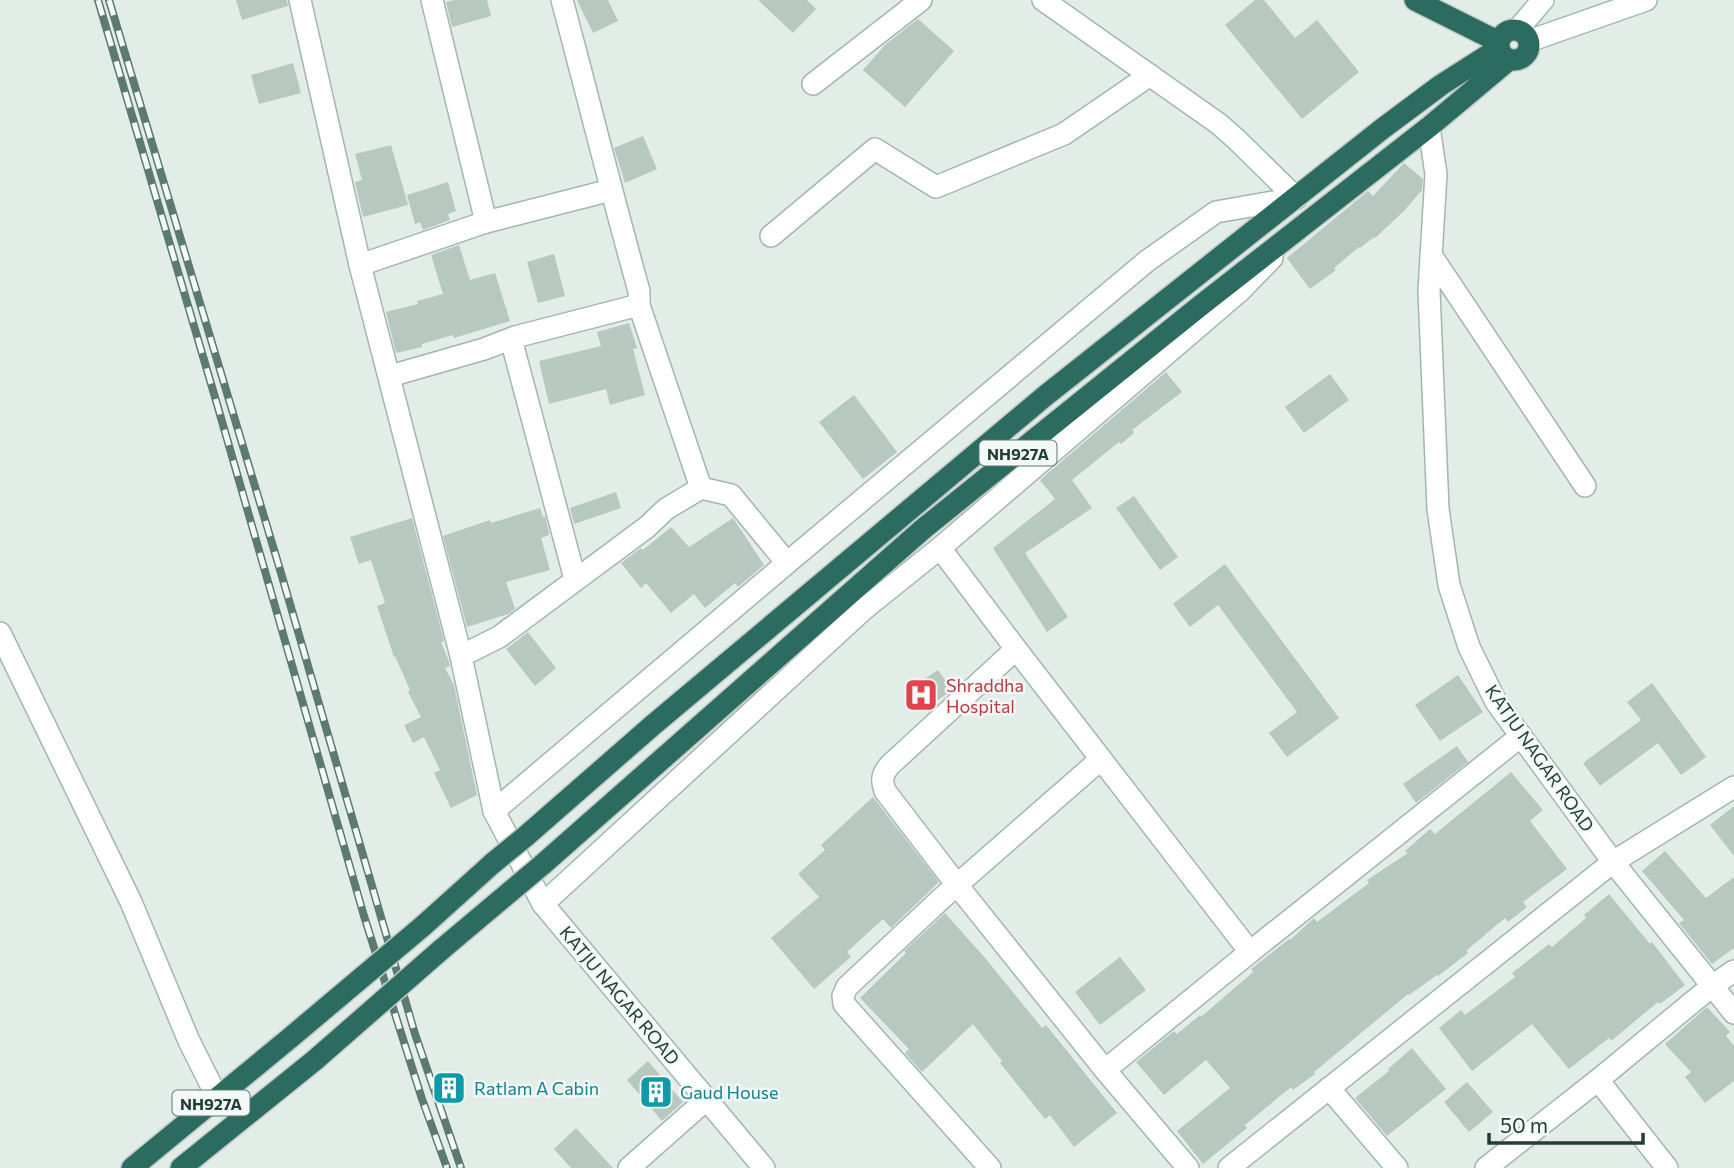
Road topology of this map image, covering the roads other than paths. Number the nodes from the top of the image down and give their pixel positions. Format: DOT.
graph roads {
  1 [pos="300,0"];
  2 [pos="432,0"];
  3 [pos="562,0"];
  4 [pos="921,0"];
  5 [pos="1043,0"];
  6 [pos="1415,0"];
  7 [pos="1444,0"];
  8 [pos="1543,0"];
  9 [pos="1646,0"];
  10 [pos="1510,42"];
  11 [pos="1150,75"];
  12 [pos="813,84"];
  13 [pos="1429,127"];
  14 [pos="611,190"];
  15 [pos="1296,198"];
  16 [pos="486,222"];
  17 [pos="1308,222"];
  18 [pos="771,236"];
  19 [pos="1431,255"];
  20 [pos="360,265"];
  21 [pos="639,305"];
  22 [pos="511,339"];
  23 [pos="390,376"];
  24 [pos="1586,486"];
  25 [pos="701,488"];
  26 [pos="940,548"];
  27 [pos="787,563"];
  28 [pos="575,579"];
  29 [pos="0,633"];
  30 [pos="1016,649"];
  31 [pos="461,656"];
  32 [pos="1521,736"];
  33 [pos="1101,759"];
  34 [pos="1734,787"];
  35 [pos="494,811"];
  36 [pos="1614,862"];
  37 [pos="957,885"];
  38 [pos="543,904"];
  39 [pos="1250,952"];
  40 [pos="1734,971"];
  41 [pos="1713,986"];
  42 [pos="1734,1013"];
  43 [pos="1105,1070"];
  44 [pos="1598,1080"];
  45 [pos="1329,1088"];
  46 [pos="217,1097"];
  47 [pos="707,1099"];
  48 [pos="132,1168"];
  49 [pos="181,1168"];
  50 [pos="629,1168"];
  51 [pos="764,1168"];
  52 [pos="990,1168"];
  53 [pos="1188,1168"];
  54 [pos="1229,1168"];
  55 [pos="1397,1168"];
  56 [pos="1486,1168"];
  57 [pos="1667,1168"];
  1 -- 20 [label="street, KATJU NAGAR ROAD"];
  2 -- 16 [label="street"];
  3 -- 14 [label="street"];
  4 -- 12 [label="street"];
  5 -- 11 [label="street"];
  6 -- 10 [label="highway"];
  7 -- 10 [label="highway"];
  8 -- 10 [label="street"];
  9 -- 10 [label="street"];
  10 -- 13 [label="highway, NH927A"];
  10 -- 15 [label="highway, NH927A"];
  11 -- 15 [label="street"];
  11 -- 18 [label="street"];
  13 -- 17 [label="highway, NH927A"];
  13 -- 19 [label="street, KATJU NAGAR ROAD"];
  14 -- 16 [label="street"];
  14 -- 21 [label="street"];
  15 -- 27 [label="street"];
  15 -- 46 [label="highway, NH927A, bridge"];
  16 -- 20 [label="street"];
  17 -- 26 [label="street"];
  17 -- 49 [label="highway, NH927A, bridge"];
  19 -- 24 [label="street"];
  19 -- 32 [label="street, KATJU NAGAR ROAD"];
  20 -- 23 [label="street, KATJU NAGAR ROAD"];
  21 -- 22 [label="street"];
  21 -- 25 [label="street"];
  22 -- 23 [label="street"];
  22 -- 28 [label="street"];
  23 -- 31 [label="street, KATJU NAGAR ROAD"];
  25 -- 27 [label="street"];
  25 -- 28 [label="street"];
  26 -- 30 [label="street"];
  26 -- 38 [label="street"];
  27 -- 35 [label="street"];
  28 -- 31 [label="street"];
  29 -- 46 [label="street"];
  30 -- 33 [label="street"];
  30 -- 37 [label="street"];
  31 -- 35 [label="street, KATJU NAGAR ROAD"];
  32 -- 36 [label="street, KATJU NAGAR ROAD"];
  32 -- 39 [label="street"];
  33 -- 37 [label="street"];
  33 -- 39 [label="street"];
  34 -- 36 [label="street"];
  35 -- 38 [label="street, KATJU NAGAR ROAD"];
  36 -- 41 [label="street, KATJU NAGAR ROAD"];
  36 -- 45 [label="street"];
  37 -- 43 [label="street"];
  37 -- 52 [label="street"];
  38 -- 47 [label="street, KATJU NAGAR ROAD"];
  39 -- 43 [label="street"];
  40 -- 41 [label="street"];
  41 -- 42 [label="street, KATJU NAGAR ROAD"];
  41 -- 44 [label="street"];
  43 -- 53 [label="street"];
  44 -- 56 [label="street"];
  44 -- 57 [label="street"];
  45 -- 54 [label="street"];
  45 -- 55 [label="street"];
  46 -- 48 [label="highway, NH927A"];
  47 -- 50 [label="street"];
  47 -- 51 [label="street, KATJU NAGAR ROAD"];
}
